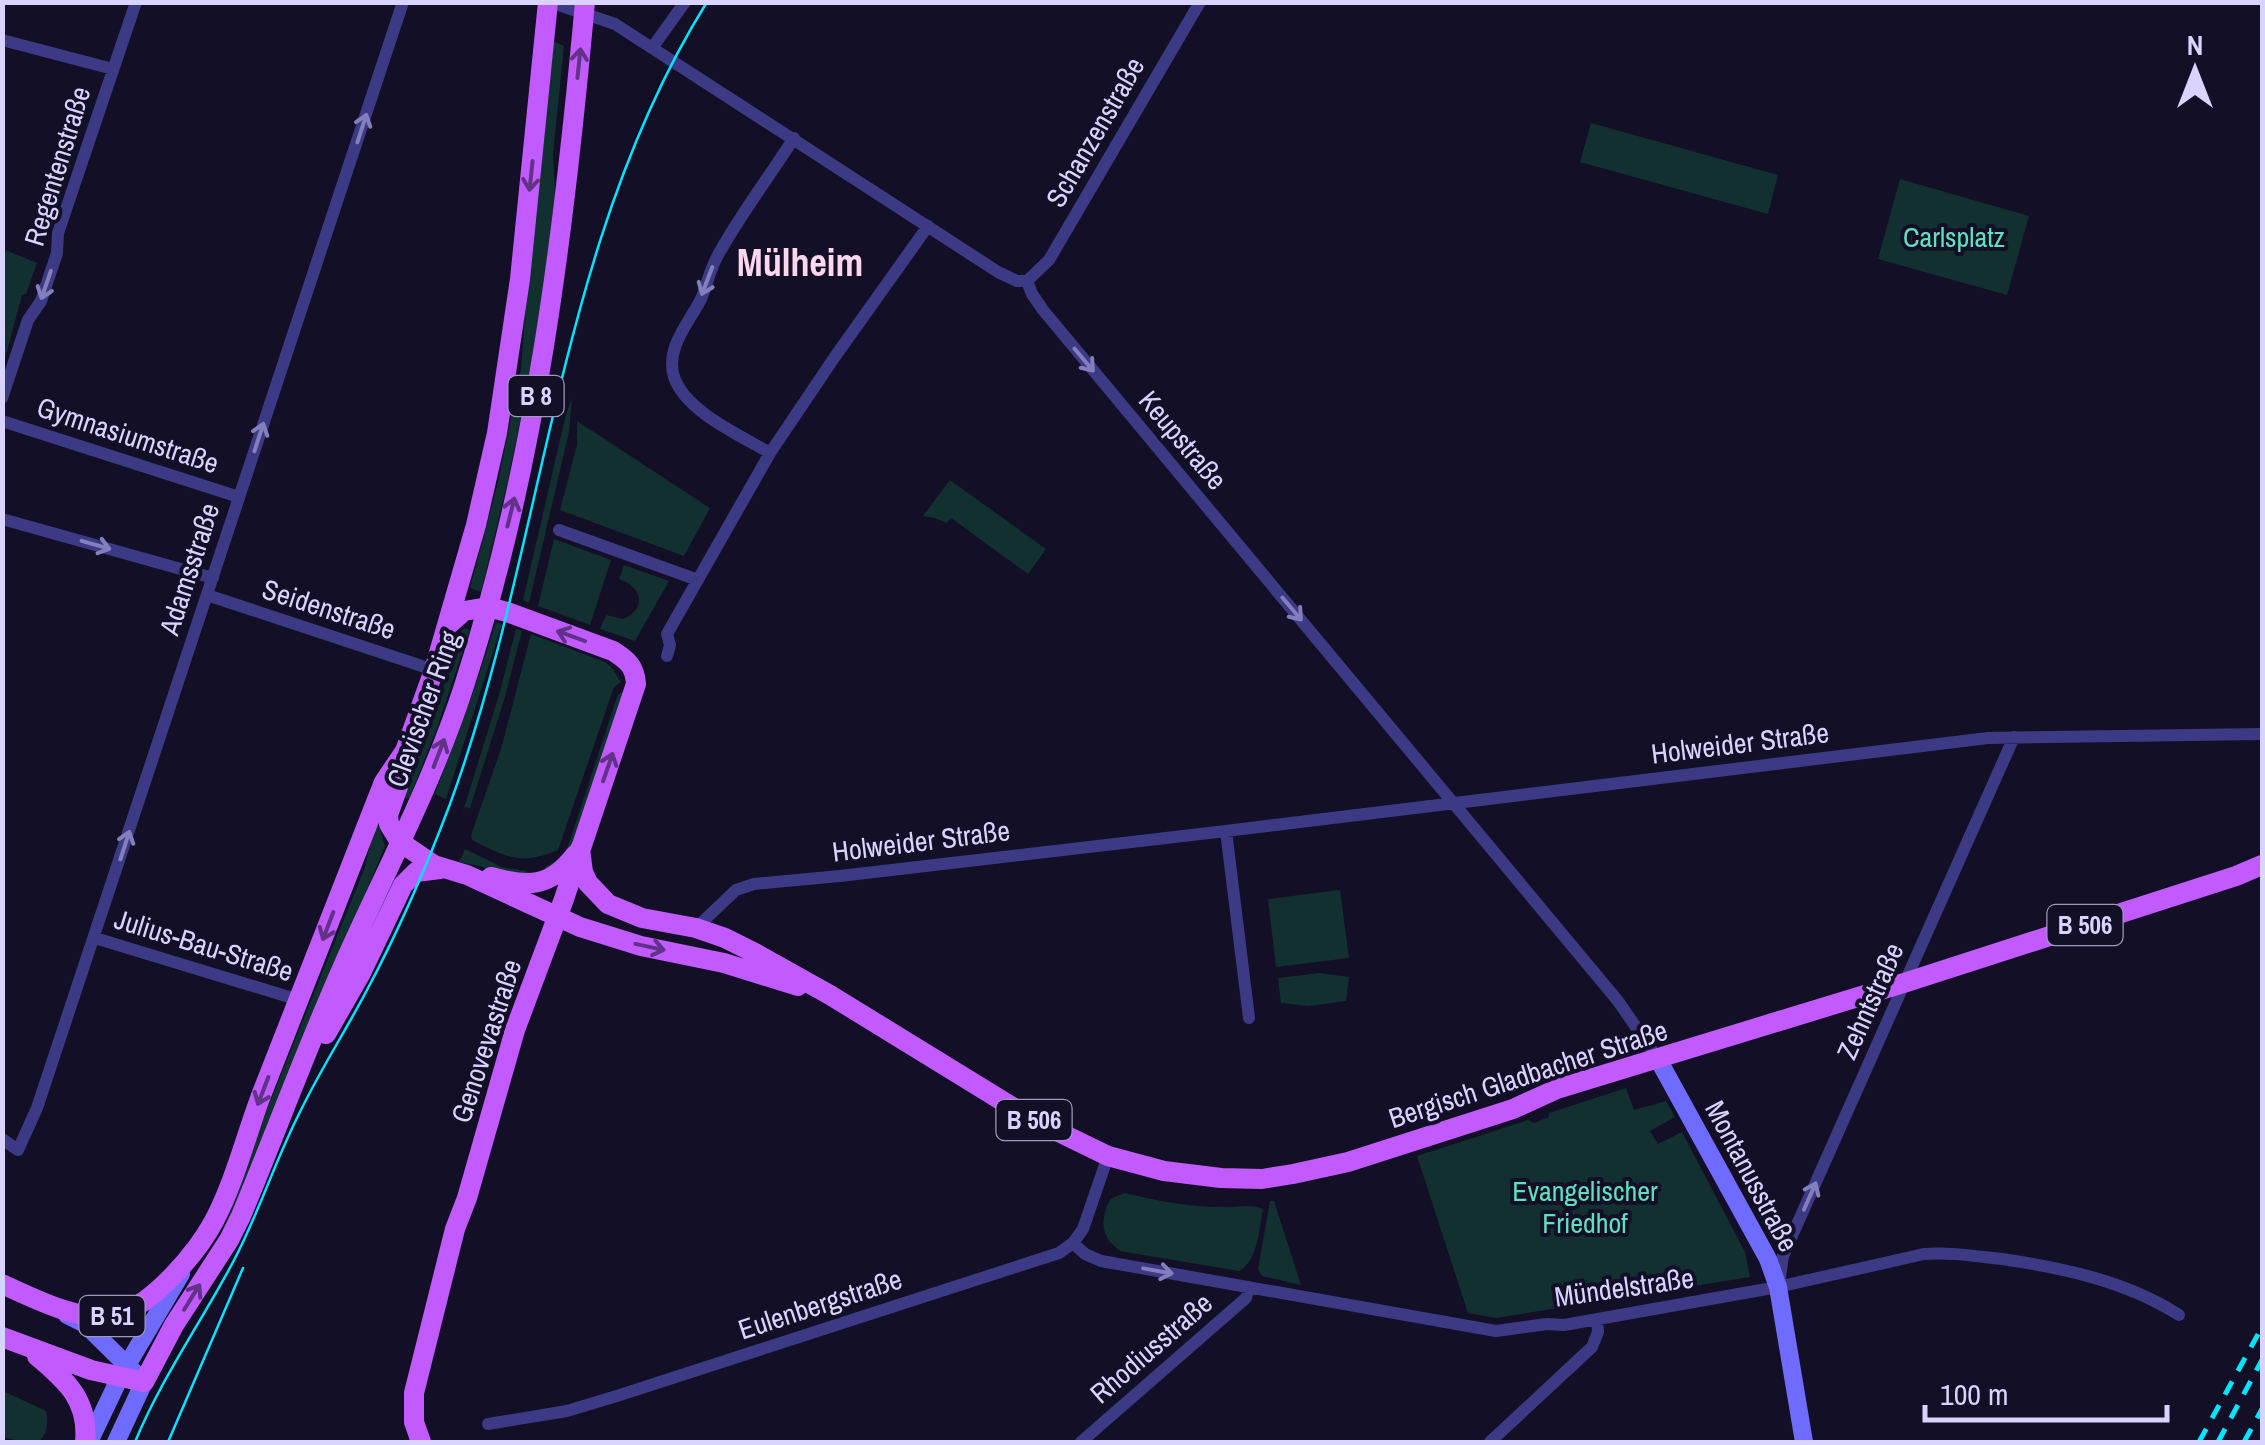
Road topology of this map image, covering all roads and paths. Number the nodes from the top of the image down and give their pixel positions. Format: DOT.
graph roads {
  1 [pos="136,2"];
  2 [pos="403,2"];
  3 [pos="549,2"];
  4 [pos="685,2"];
  5 [pos="1200,2"];
  6 [pos="585,8"];
  7 [pos="5,40"];
  8 [pos="652,48"];
  9 [pos="114,69"];
  10 [pos="794,138"];
  11 [pos="928,226"];
  12 [pos="1028,281"];
  13 [pos="5,381"];
  14 [pos="2,398"];
  15 [pos="2,421"];
  16 [pos="770,453"];
  17 [pos="239,498"];
  18 [pos="2,519"];
  19 [pos="559,530"];
  20 [pos="213,578"];
  21 [pos="698,580"];
  22 [pos="207,594"];
  23 [pos="488,607"];
  24 [pos="446,628"];
  25 [pos="666,656"];
  26 [pos="434,670"];
  27 [pos="2262,734"];
  28 [pos="2014,737"];
  29 [pos="405,751"];
  30 [pos="1453,803"];
  31 [pos="1226,831"];
  32 [pos="400,842"];
  33 [pos="580,849"];
  34 [pos="2262,864"];
  35 [pos="442,869"];
  36 [pos="467,876"];
  37 [pos="557,918"];
  38 [pos="642,918"];
  39 [pos="696,928"];
  40 [pos="95,938"];
  41 [pos="1907,982"];
  42 [pos="830,995"];
  43 [pos="299,1000"];
  44 [pos="1249,1018"];
  45 [pos="1658,1059"];
  46 [pos="286,1106"];
  47 [pos="2,1139"];
  48 [pos="1108,1156"];
  49 [pos="1074,1243"];
  50 [pos="191,1256"];
  51 [pos="1248,1287"];
  52 [pos="1778,1287"];
  53 [pos="7,1290"];
  54 [pos="2178,1314"];
  55 [pos="1597,1319"];
  56 [pos="11,1338"];
  57 [pos="123,1371"];
  58 [pos="144,1382"];
  59 [pos="488,1424"];
  60 [pos="418,1432"];
  61 [pos="87,1442"];
  62 [pos="116,1442"];
  63 [pos="1081,1442"];
  64 [pos="1490,1442"];
  65 [pos="1804,1442"];
  1 -- 9 [label="street, Regentenstraße"];
  17 -- 2 [label="street, Adamsstraße, one-way"];
  3 -- 6 [label="street"];
  3 -- 24 [label="main road, Clevischer Ring / B 8, one-way"];
  4 -- 8 [label="street"];
  5 -- 12 [label="street, Schanzenstraße"];
  6 -- 8 [label="street"];
  23 -- 6 [label="main road, Clevischer Ring / B 8, one-way"];
  7 -- 9 [label="street"];
  8 -- 10 [label="street"];
  9 -- 13 [label="street, Regentenstraße, one-way"];
  10 -- 11 [label="street"];
  10 -- 16 [label="street, one-way"];
  11 -- 12 [label="street"];
  11 -- 16 [label="street"];
  12 -- 30 [label="street, Keupstraße, one-way"];
  13 -- 14 [label="street, Regentenstraße"];
  15 -- 17 [label="street, Gymnasiumstraße"];
  16 -- 21 [label="street"];
  17 -- 20 [label="street, Adamsstraße"];
  18 -- 20 [label="street, one-way"];
  19 -- 21 [label="street"];
  20 -- 22 [label="street, Adamsstraße"];
  21 -- 25 [label="street"];
  22 -- 26 [label="street, Seidenstraße"];
  40 -- 22 [label="street, Adamsstraße, one-way"];
  23 -- 24 [label="main road"];
  32 -- 23 [label="main road, Clevischer Ring, one-way"];
  33 -- 23 [label="main road, Genovevastraße, one-way"];
  24 -- 26 [label="main road, Clevischer Ring"];
  26 -- 29 [label="main road, Clevischer Ring"];
  27 -- 28 [label="street, Holweider Straße"];
  28 -- 30 [label="street, Holweider Straße"];
  28 -- 41 [label="street, Zehntstraße"];
  29 -- 32 [label="main road"];
  29 -- 43 [label="main road, Clevischer Ring, one-way"];
  30 -- 31 [label="street, Holweider Straße"];
  30 -- 45 [label="street, Keupstraße"];
  31 -- 39 [label="street, Holweider Straße"];
  31 -- 44 [label="street"];
  32 -- 35 [label="main road, Bergisch Gladbacher Straße"];
  32 -- 46 [label="main road, Clevischer Ring"];
  33 -- 36 [label="main road"];
  33 -- 37 [label="main road, Genovevastraße"];
  33 -- 38 [label="main road, Bergisch Gladbacher Straße / B 506"];
  34 -- 41 [label="main road, Bergisch Gladbacher Straße / B 506"];
  35 -- 36 [label="main road, Bergisch Gladbacher Straße"];
  35 -- 46 [label="main road"];
  36 -- 37 [label="main road, Bergisch Gladbacher Straße"];
  37 -- 38 [label="main road"];
  37 -- 42 [label="main road, Bergisch Gladbacher Straße / B 506, one-way"];
  37 -- 60 [label="main road, Genovevastraße"];
  38 -- 39 [label="main road, Bergisch Gladbacher Straße / B 506"];
  39 -- 42 [label="main road, Bergisch Gladbacher Straße / B 506"];
  40 -- 43 [label="street, Julius-Bau-Straße"];
  40 -- 47 [label="street, Adamsstraße"];
  41 -- 45 [label="main road, Bergisch Gladbacher Straße / B 506"];
  52 -- 41 [label="street, Zehntstraße, one-way"];
  42 -- 48 [label="main road, Bergisch Gladbacher Straße / B 506"];
  43 -- 50 [label="main road, Clevischer Ring, one-way"];
  45 -- 48 [label="main road, Bergisch Gladbacher Straße / B 506"];
  45 -- 52 [label="street, Montanusstraße"];
  58 -- 46 [label="main road, Clevischer Ring, one-way"];
  48 -- 49 [label="street"];
  49 -- 51 [label="street, Mündelstraße, one-way"];
  49 -- 59 [label="street, Eulenbergstraße"];
  50 -- 53 [label="main road, B 51"];
  50 -- 57 [label="street"];
  51 -- 55 [label="street, Mündelstraße"];
  51 -- 63 [label="street, Rhodiusstraße"];
  52 -- 54 [label="street, Mündelstraße"];
  52 -- 55 [label="street, Mündelstraße"];
  52 -- 65 [label="street, Montanusstraße"];
  53 -- 57 [label="street, B 51"];
  55 -- 64 [label="street"];
  56 -- 57 [label="main road, B 51"];
  56 -- 61 [label="main road"];
  57 -- 58 [label="main road, B 51"];
  57 -- 61 [label="street"];
  58 -- 62 [label="street"];
}
